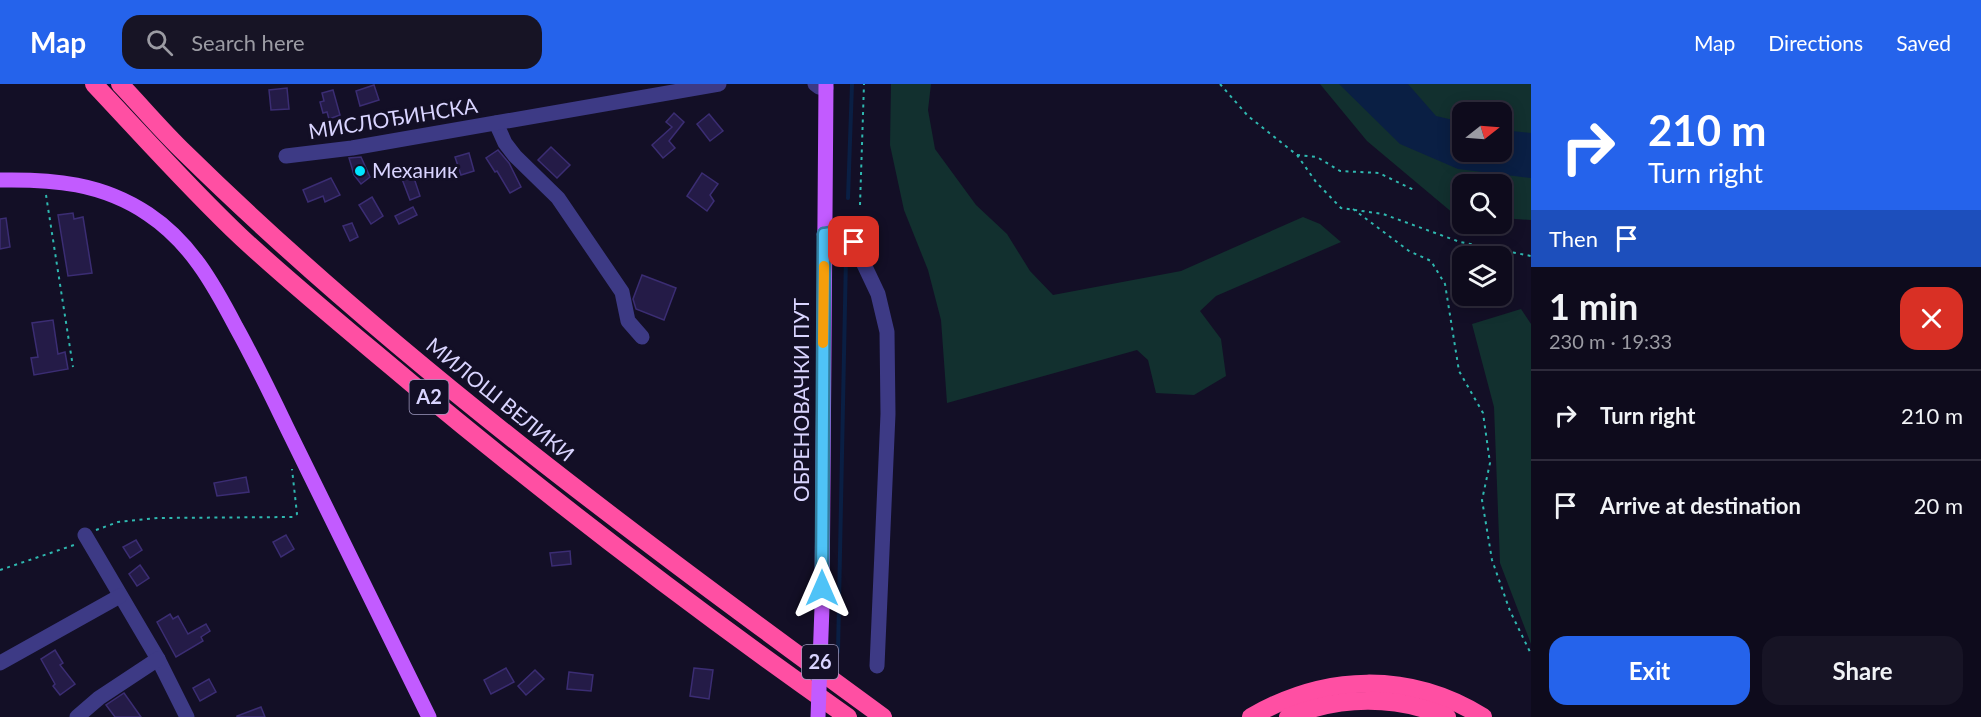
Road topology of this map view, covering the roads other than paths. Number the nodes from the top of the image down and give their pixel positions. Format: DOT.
graph roads {
  1 [pos="94,84"];
  2 [pos="120,84"];
  3 [pos="719,84"];
  4 [pos="822,85"];
  5 [pos="496,123"];
  6 [pos="286,156"];
  7 [pos="0,180"];
  8 [pos="824,234"];
  9 [pos="642,338"];
  10 [pos="87,537"];
  11 [pos="120,596"];
  12 [pos="158,659"];
  13 [pos="0,663"];
  14 [pos="877,666"];
  15 [pos="77,717"];
  16 [pos="187,717"];
  17 [pos="429,717"];
  18 [pos="818,717"];
  19 [pos="848,717"];
  20 [pos="883,717"];
  21 [pos="1251,717"];
  22 [pos="1288,717"];
  23 [pos="1447,717"];
  24 [pos="1483,717"];
  1 -- 19 [label="highway, МИЛОШ ВЕЛИКИ / A2"];
  2 -- 20 [label="highway, МИЛОШ ВЕЛИКИ / A2"];
  3 -- 5 [label="street, МИСЛОЂИНСКА"];
  4 -- 8 [label="main road, ОБРЕНОВАЧКИ ПУТ / 26"];
  5 -- 6 [label="street, МИСЛОЂИНСКА"];
  5 -- 9 [label="street"];
  7 -- 17 [label="main road"];
  8 -- 14 [label="street"];
  8 -- 18 [label="main road, ОБРЕНОВАЧКИ ПУТ / 26, bridge"];
  10 -- 11 [label="street"];
  11 -- 12 [label="street"];
  11 -- 13 [label="street"];
  12 -- 15 [label="street"];
  12 -- 16 [label="street"];
  21 -- 24 [label="highway"];
  22 -- 23 [label="highway"];
}
